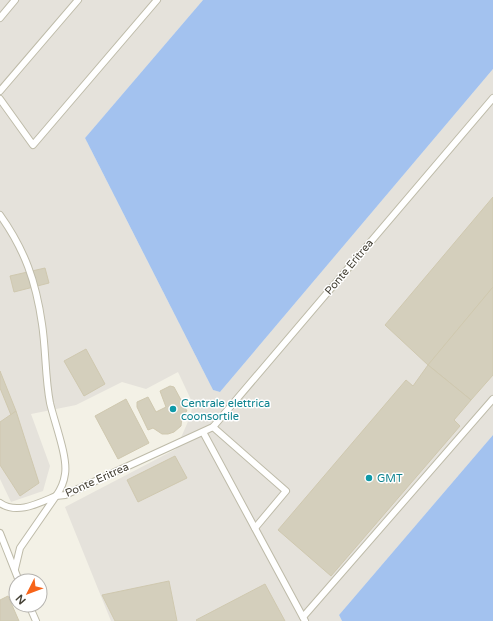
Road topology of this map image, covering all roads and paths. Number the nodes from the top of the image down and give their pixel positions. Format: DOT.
graph roads {
  1 [pos="15,0"];
  2 [pos="78,0"];
  3 [pos="157,0"];
  4 [pos="0,18"];
  5 [pos="0,91"];
  6 [pos="493,98"];
  7 [pos="0,99"];
  8 [pos="0,215"];
  9 [pos="493,399"];
  10 [pos="213,427"];
  11 [pos="203,432"];
  12 [pos="56,496"];
  13 [pos="0,503"];
  14 [pos="255,528"];
  15 [pos="0,533"];
  16 [pos="14,569"];
  17 [pos="16,573"];
  18 [pos="304,619"];
  1 -- 4 [label="lane"];
  2 -- 5 [label="lane"];
  3 -- 7 [label="lane"];
  6 -- 10 [label="lane, Ponte Eritrea"];
  8 -- 12 [label="lane"];
  9 -- 18 [label="lane"];
  10 -- 11 [label="lane, Ponte Eritrea"];
  10 -- 14 [label="lane"];
  11 -- 12 [label="lane, Ponte Eritrea"];
  11 -- 14 [label="lane"];
  12 -- 13 [label="lane, Ponte Eritrea"];
  12 -- 16 [label="lane"];
  14 -- 18 [label="lane"];
  15 -- 16 [label="lane"];
  16 -- 17 [label="lane"];
}
